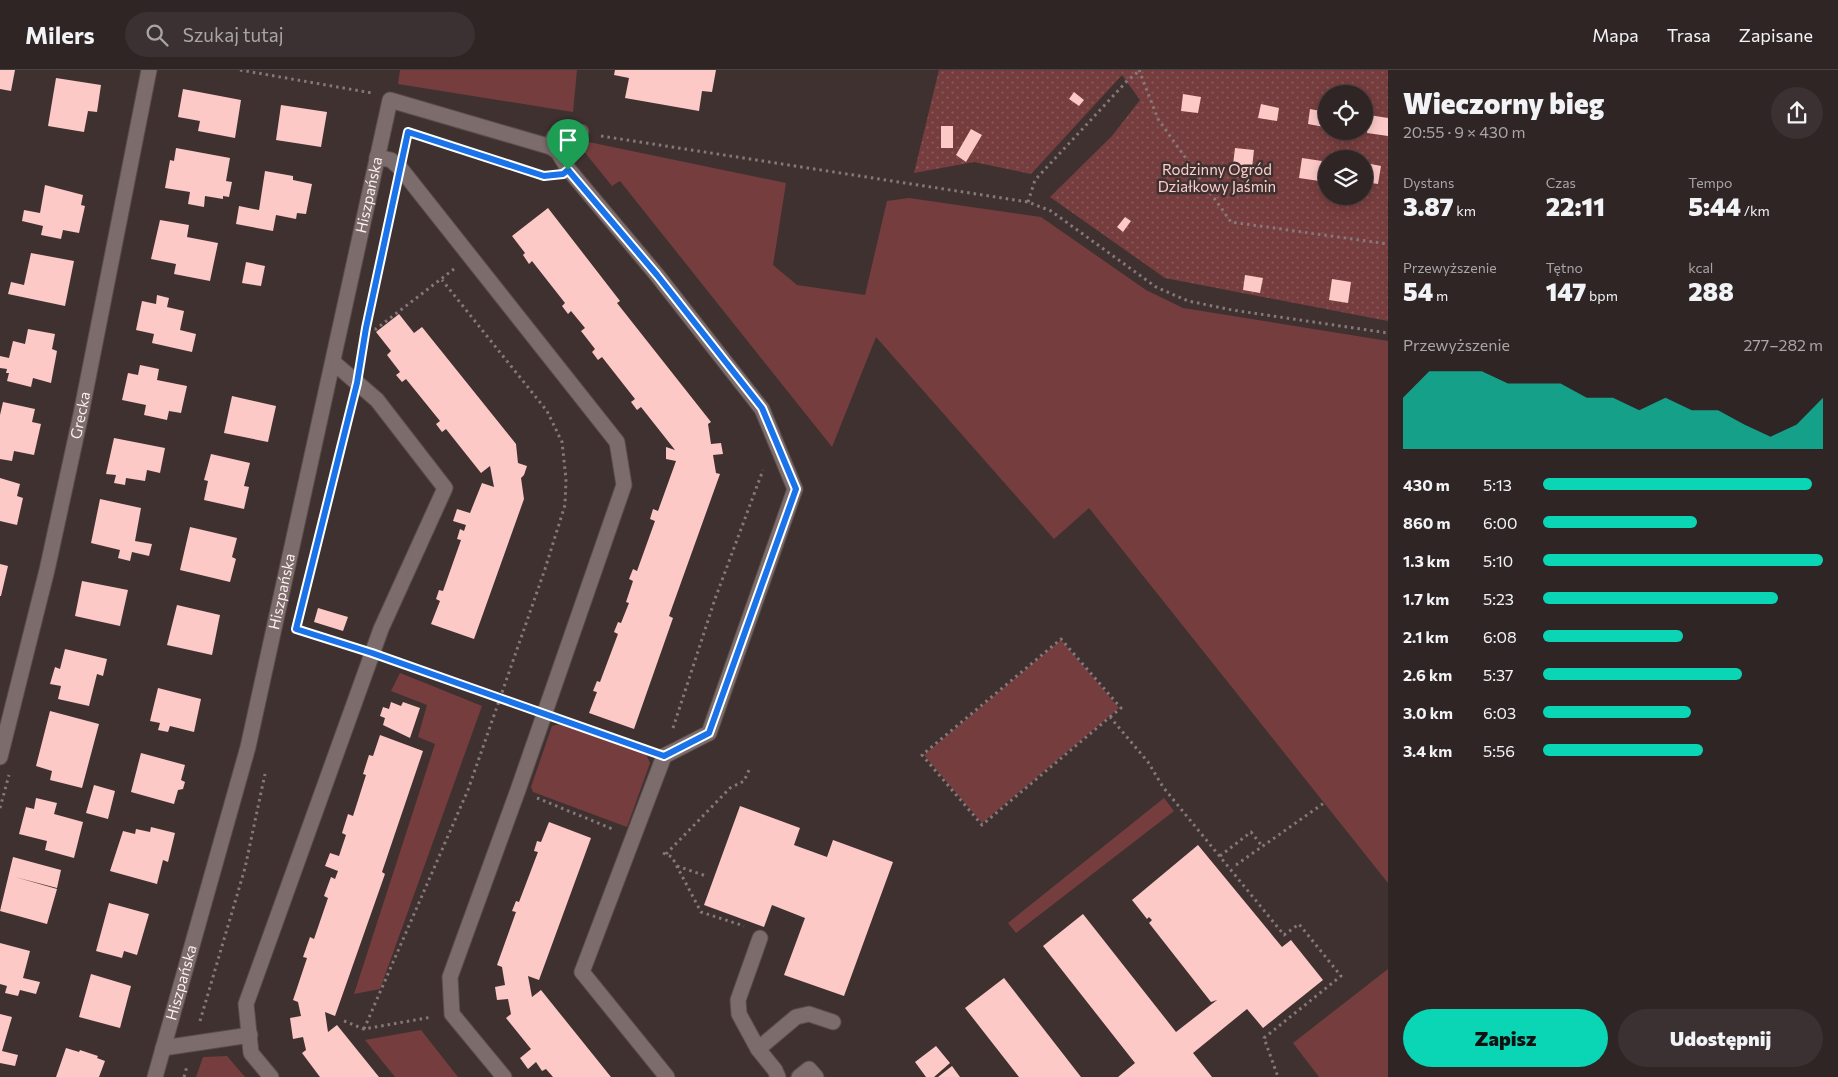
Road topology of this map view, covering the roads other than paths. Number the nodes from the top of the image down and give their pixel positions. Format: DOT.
graph roads {
  1 [pos="149,70"];
  2 [pos="581,132"];
  3 [pos="551,147"];
  4 [pos="377,157"];
  5 [pos="332,362"];
  6 [pos="0,757"];
  7 [pos="757,934"];
  8 [pos="833,1022"];
  9 [pos="250,1036"];
  10 [pos="163,1048"];
  11 [pos="758,1049"];
  12 [pos="155,1077"];
  13 [pos="271,1077"];
  14 [pos="504,1077"];
  15 [pos="667,1077"];
  16 [pos="778,1077"];
  17 [pos="799,1077"];
  18 [pos="816,1077"];
  1 -- 6 [label="street, Grecka"];
  2 -- 3 [label="street"];
  3 -- 4 [label="street, Hiszpańska"];
  3 -- 15 [label="street"];
  4 -- 5 [label="street, Hiszpańska"];
  4 -- 14 [label="street"];
  5 -- 9 [label="street"];
  5 -- 10 [label="street, Hiszpańska"];
  7 -- 11 [label="street"];
  8 -- 11 [label="street"];
  9 -- 10 [label="street"];
  9 -- 13 [label="street"];
  10 -- 12 [label="street, Hiszpańska"];
  11 -- 16 [label="street"];
  17 -- 18 [label="street"];
}
